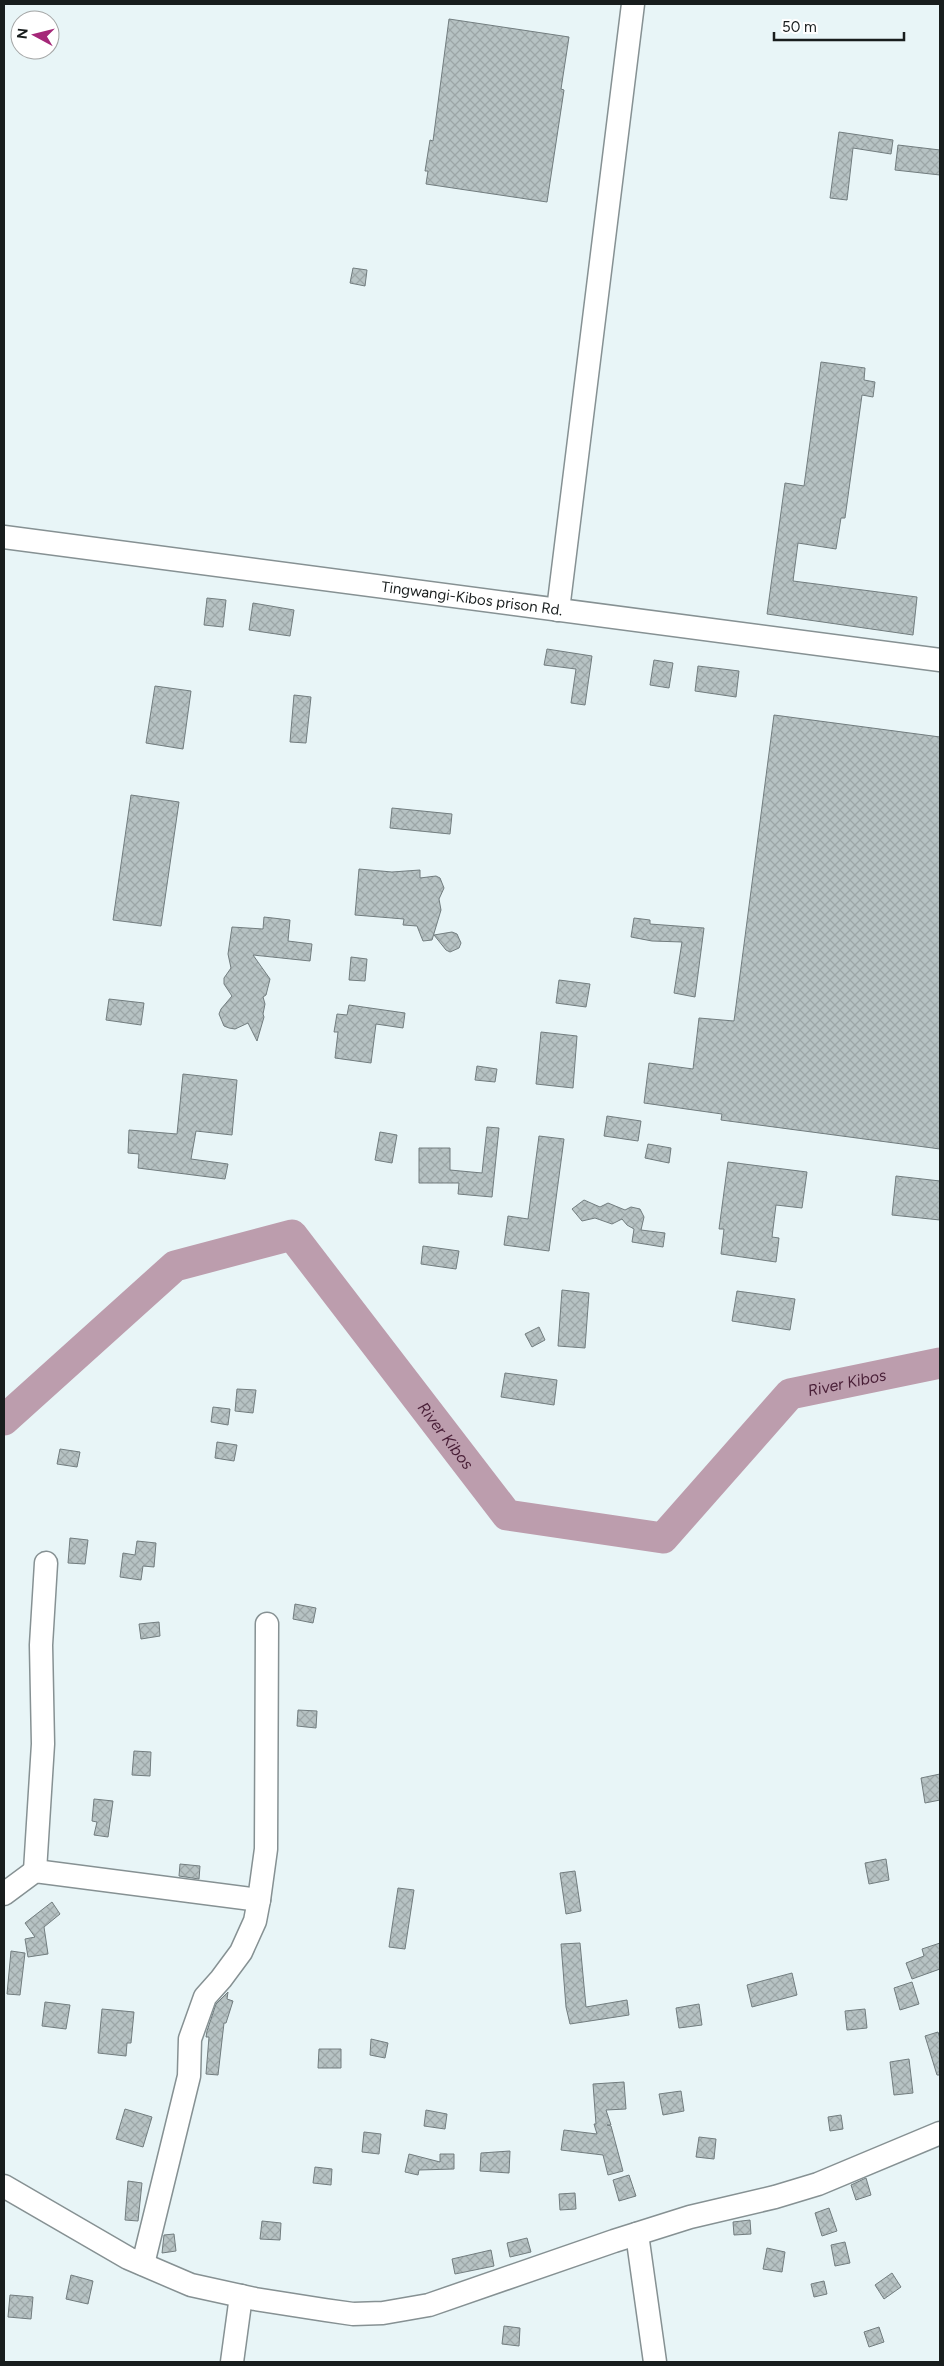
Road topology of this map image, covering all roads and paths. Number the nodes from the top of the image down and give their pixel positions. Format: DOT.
graph roads {
  1 [pos="633,4"];
  2 [pos="4,537"];
  3 [pos="558,610"];
  4 [pos="940,660"];
  5 [pos="46,1563"];
  6 [pos="267,1624"];
  7 [pos="35,1871"];
  8 [pos="4,1894"];
  9 [pos="259,1900"];
  10 [pos="940,2133"];
  11 [pos="4,2186"];
  12 [pos="636,2234"];
  13 [pos="143,2264"];
  14 [pos="242,2296"];
  15 [pos="232,2362"];
  16 [pos="654,2362"];
  1 -- 3 [label="street"];
  2 -- 3 [label="street, Tingwangi-Kibos prison Rd."];
  3 -- 4 [label="street, Tingwangi-Kibos prison Rd."];
  5 -- 7 [label="street"];
  6 -- 9 [label="street"];
  7 -- 8 [label="street"];
  7 -- 9 [label="street"];
  9 -- 13 [label="street"];
  10 -- 12 [label="street"];
  11 -- 13 [label="street"];
  12 -- 14 [label="street"];
  12 -- 16 [label="street"];
  13 -- 14 [label="street"];
  14 -- 15 [label="street"];
}
